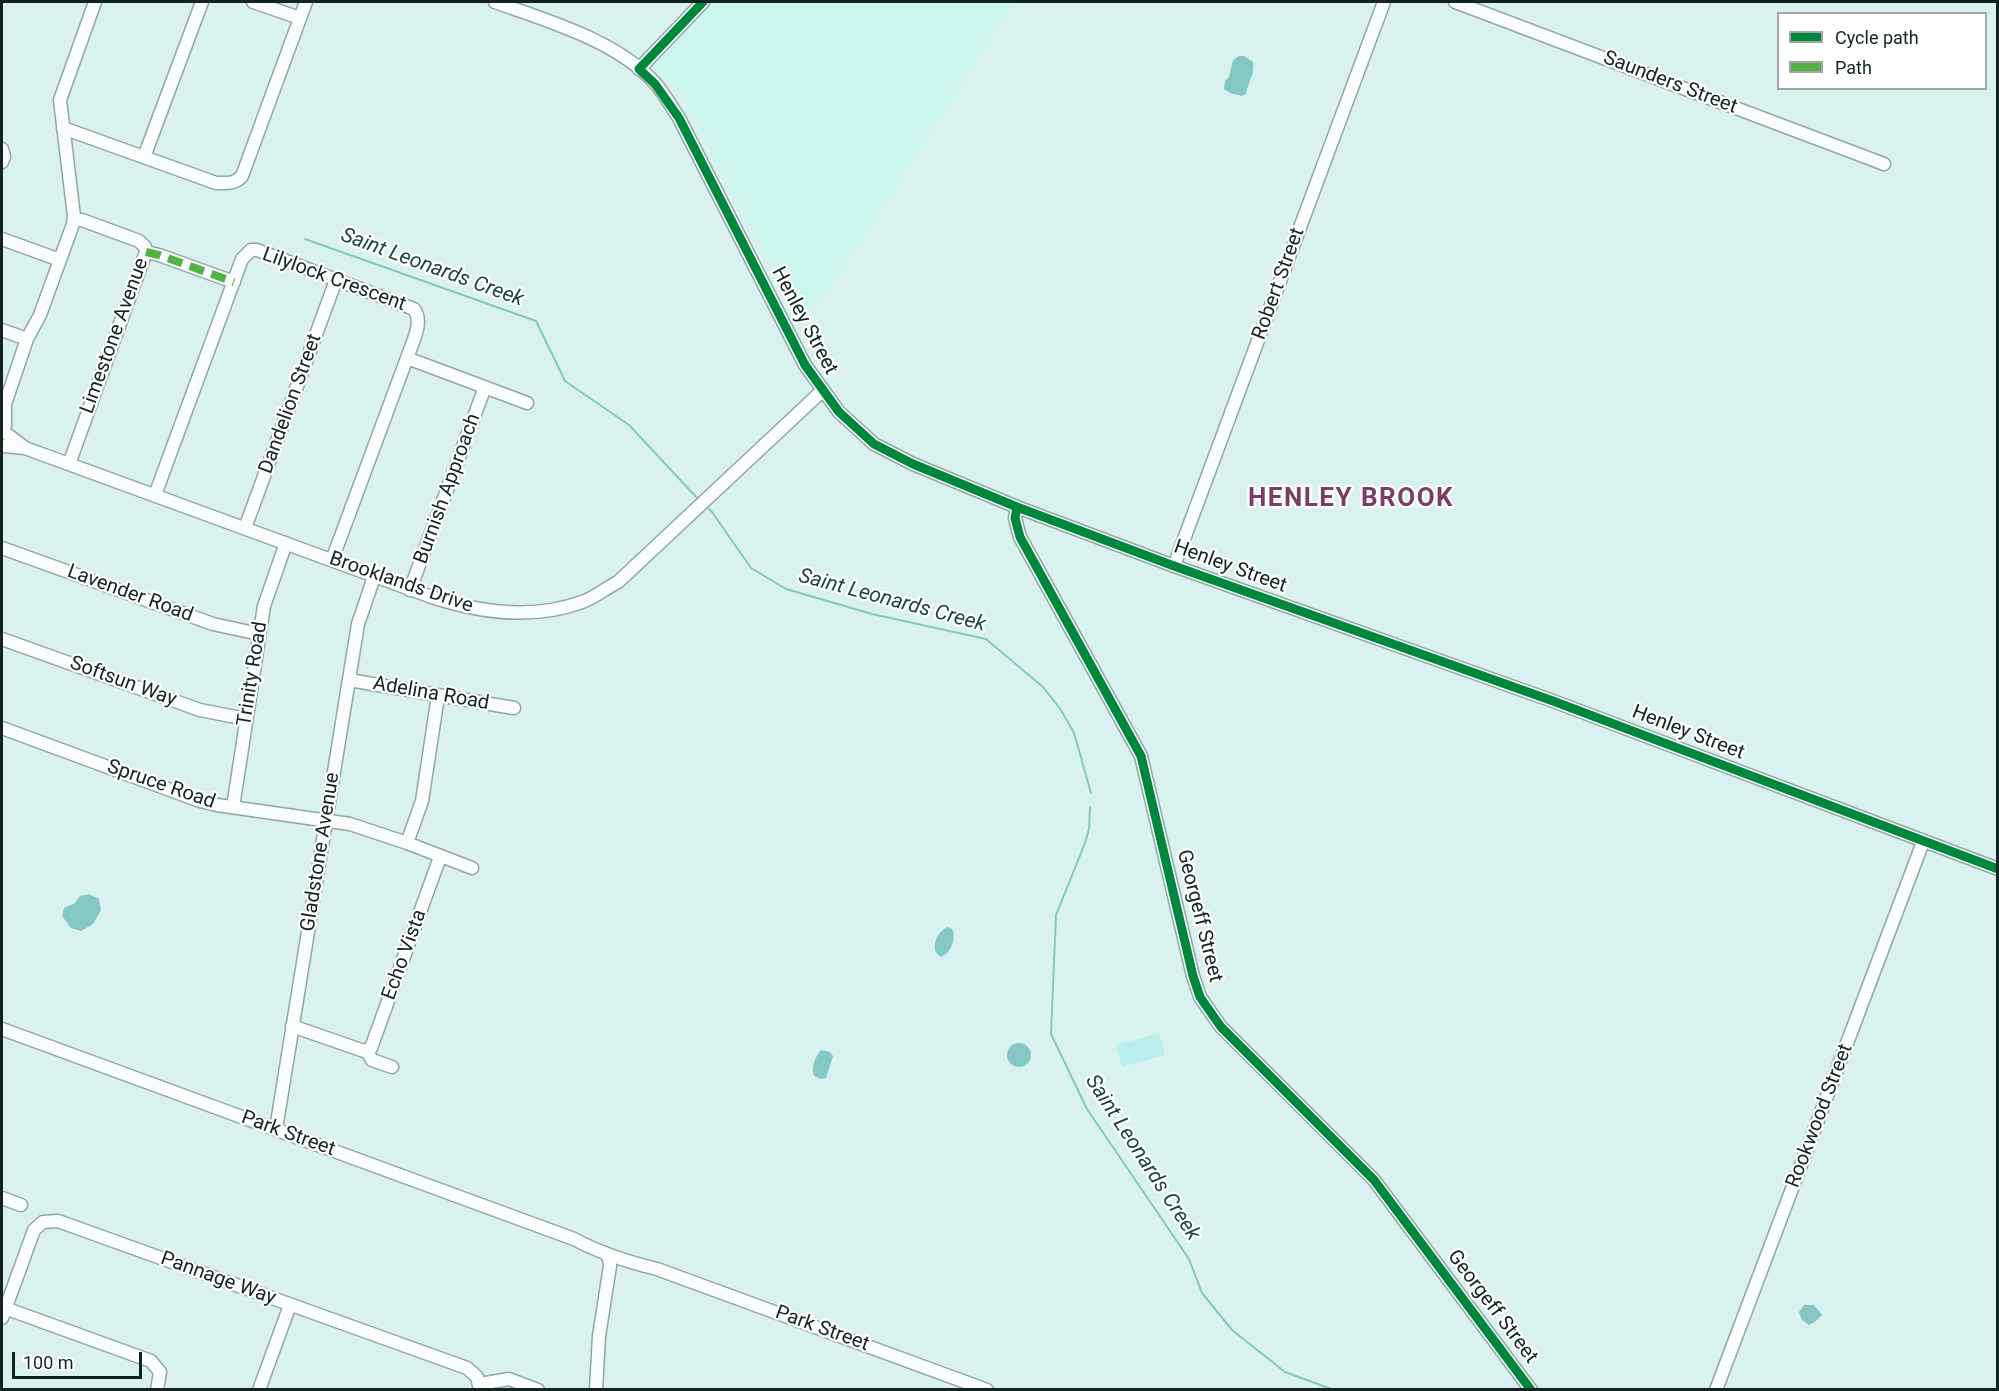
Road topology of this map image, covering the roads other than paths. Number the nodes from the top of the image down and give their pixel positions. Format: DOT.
graph roads {
  1 [pos="95,2"];
  2 [pos="202,2"];
  3 [pos="253,2"];
  4 [pos="306,2"];
  5 [pos="495,2"];
  6 [pos="703,2"];
  7 [pos="1384,2"];
  8 [pos="1455,2"];
  9 [pos="300,18"];
  10 [pos="639,69"];
  11 [pos="63,128"];
  12 [pos="2,149"];
  13 [pos="144,157"];
  14 [pos="2,162"];
  15 [pos="1884,164"];
  16 [pos="74,220"];
  17 [pos="2,239"];
  18 [pos="146,252"];
  19 [pos="60,260"];
  20 [pos="336,280"];
  21 [pos="234,282"];
  22 [pos="2,330"];
  23 [pos="27,339"];
  24 [pos="407,358"];
  25 [pos="485,387"];
  26 [pos="822,391"];
  27 [pos="527,403"];
  28 [pos="3,406"];
  29 [pos="4,436"];
  30 [pos="69,464"];
  31 [pos="155,495"];
  32 [pos="1017,507"];
  33 [pos="245,528"];
  34 [pos="286,543"];
  35 [pos="2,548"];
  36 [pos="332,560"];
  37 [pos="1174,566"];
  38 [pos="375,577"];
  39 [pos="410,590"];
  40 [pos="259,634"];
  41 [pos="2,639"];
  42 [pos="348,680"];
  43 [pos="438,696"];
  44 [pos="514,708"];
  45 [pos="246,719"];
  46 [pos="2,728"];
  47 [pos="232,807"];
  48 [pos="326,820"];
  49 [pos="1923,842"];
  50 [pos="407,843"];
  51 [pos="440,857"];
  52 [pos="472,868"];
  53 [pos="1998,869"];
  54 [pos="292,1026"];
  55 [pos="2,1029"];
  56 [pos="367,1051"];
  57 [pos="392,1067"];
  58 [pos="276,1129"];
  59 [pos="2,1198"];
  60 [pos="21,1205"];
  61 [pos="574,1239"];
  62 [pos="605,1253"];
  63 [pos="657,1269"];
  64 [pos="290,1305"];
  65 [pos="3,1311"];
  66 [pos="480,1387"];
  67 [pos="157,1389"];
  68 [pos="260,1389"];
  69 [pos="538,1389"];
  70 [pos="596,1389"];
  71 [pos="987,1389"];
  72 [pos="1531,1389"];
  73 [pos="1716,1389"];
  1 -- 11 [label="street"];
  2 -- 13 [label="street"];
  3 -- 9 [label="street"];
  4 -- 9 [label="street"];
  5 -- 10 [label="street, Henley Street"];
  6 -- 10 [label="street"];
  7 -- 37 [label="street, Robert Street"];
  8 -- 15 [label="street, Saunders Street"];
  9 -- 13 [label="street"];
  10 -- 26 [label="street, Henley Street"];
  11 -- 13 [label="street"];
  11 -- 16 [label="street"];
  12 -- 14 [label="street"];
  16 -- 18 [label="street, Limestone Avenue"];
  16 -- 19 [label="street"];
  17 -- 19 [label="street"];
  18 -- 21 [label="street"];
  18 -- 30 [label="street, Limestone Avenue"];
  19 -- 23 [label="street"];
  20 -- 21 [label="street, Lilylock Crescent"];
  20 -- 24 [label="street, Lilylock Crescent"];
  20 -- 33 [label="street, Dandelion Street"];
  21 -- 31 [label="street, Lilylock Crescent"];
  22 -- 23 [label="street"];
  23 -- 28 [label="street"];
  24 -- 25 [label="street"];
  24 -- 36 [label="street, Lilylock Crescent"];
  25 -- 27 [label="street"];
  25 -- 39 [label="street, Burnish Approach"];
  26 -- 32 [label="street, Henley Street"];
  26 -- 39 [label="street, Brooklands Drive"];
  28 -- 29 [label="street"];
  29 -- 30 [label="street, Brooklands Drive"];
  30 -- 31 [label="street, Brooklands Drive"];
  31 -- 33 [label="street, Brooklands Drive"];
  32 -- 37 [label="street, Henley Street"];
  32 -- 72 [label="street, Georgeff Street"];
  33 -- 34 [label="street, Brooklands Drive"];
  34 -- 36 [label="street, Brooklands Drive"];
  34 -- 40 [label="street, Trinity Road"];
  35 -- 40 [label="street, Lavender Road"];
  36 -- 38 [label="street, Brooklands Drive"];
  37 -- 49 [label="street, Henley Street"];
  38 -- 39 [label="street, Brooklands Drive"];
  38 -- 42 [label="street, Gladstone Avenue"];
  40 -- 45 [label="street, Trinity Road"];
  41 -- 45 [label="street, Softsun Way"];
  42 -- 43 [label="street, Adelina Road"];
  42 -- 48 [label="street, Gladstone Avenue"];
  43 -- 44 [label="street, Adelina Road"];
  43 -- 50 [label="street"];
  45 -- 47 [label="street, Trinity Road"];
  46 -- 47 [label="street, Spruce Road"];
  47 -- 48 [label="street, Spruce Road"];
  48 -- 50 [label="street, Spruce Road"];
  48 -- 54 [label="street, Gladstone Avenue"];
  49 -- 53 [label="street, Henley Street"];
  49 -- 73 [label="street, Rookwood Street"];
  50 -- 51 [label="street, Spruce Road"];
  51 -- 52 [label="street, Spruce Road"];
  51 -- 56 [label="street, Echo Vista"];
  54 -- 56 [label="street"];
  54 -- 58 [label="street, Gladstone Avenue"];
  55 -- 58 [label="street, Park Street"];
  56 -- 57 [label="street"];
  58 -- 61 [label="street, Park Street"];
  59 -- 60 [label="street"];
  61 -- 62 [label="street, Park Street"];
  61 -- 63 [label="street, Park Street"];
  62 -- 63 [label="street, Park Street"];
  62 -- 70 [label="street"];
  63 -- 71 [label="street, Park Street"];
  64 -- 65 [label="street, Pannage Way"];
  64 -- 66 [label="street, Pannage Way"];
  64 -- 68 [label="street"];
  65 -- 67 [label="street"];
  66 -- 69 [label="street"];
}
